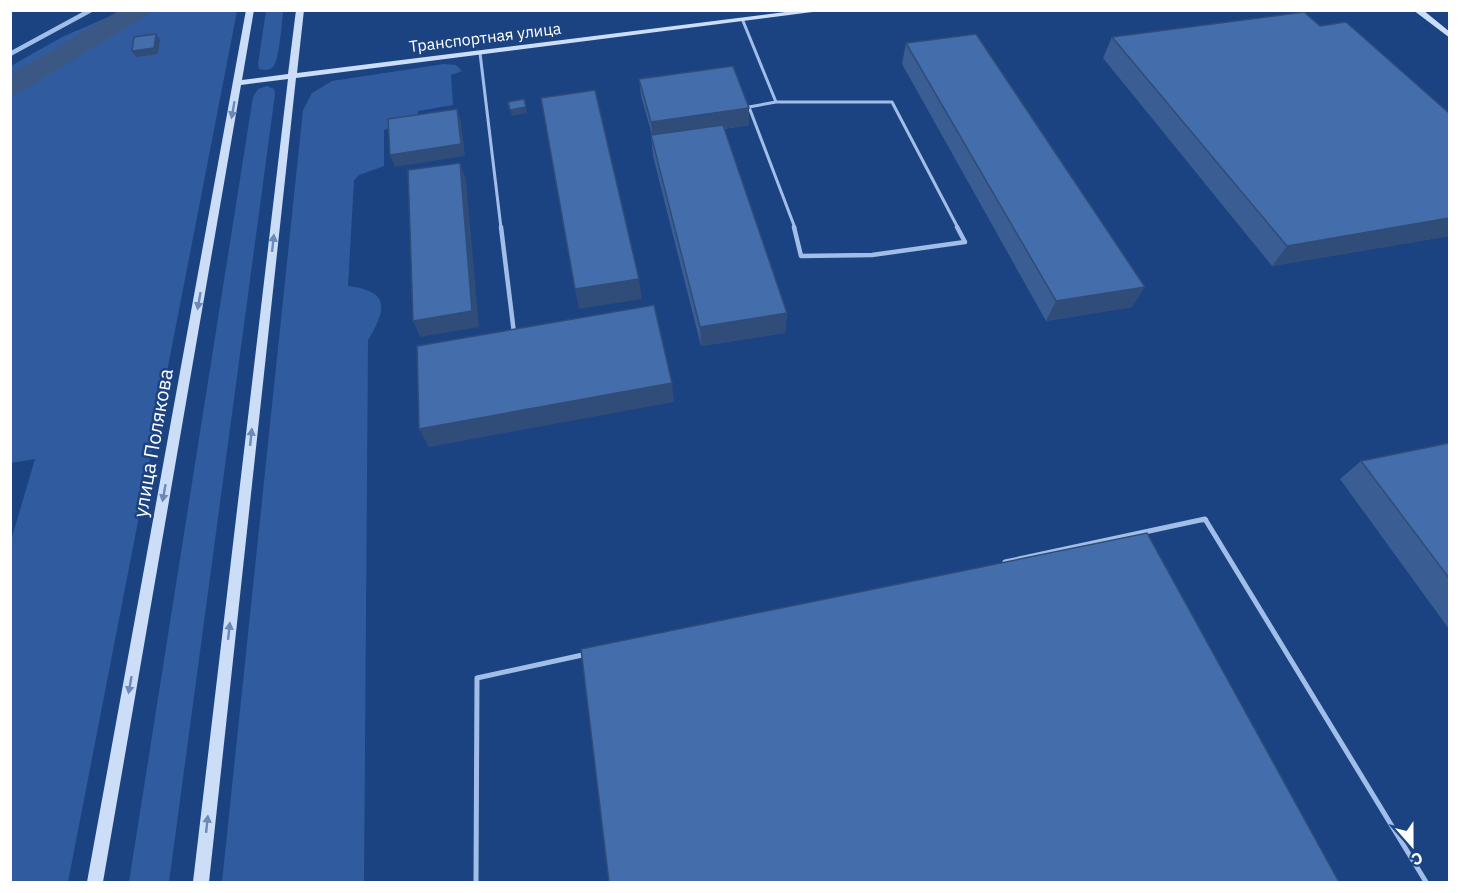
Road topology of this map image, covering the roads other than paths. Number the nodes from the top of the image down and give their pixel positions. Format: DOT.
graph roads {
  1 [pos="91,10"];
  2 [pos="250,10"];
  3 [pos="300,10"];
  4 [pos="824,10"];
  5 [pos="1417,10"];
  6 [pos="743,21"];
  7 [pos="1449,36"];
  8 [pos="480,53"];
  9 [pos="10,54"];
  10 [pos="292,77"];
  11 [pos="238,83"];
  12 [pos="776,102"];
  13 [pos="515,336"];
  14 [pos="997,564"];
  15 [pos="593,652"];
  16 [pos="94,882"];
  17 [pos="201,882"];
  18 [pos="476,882"];
  19 [pos="1426,882"];
  1 -- 9 [label="street"];
  2 -- 11 [label="main road, улица Полякова"];
  3 -- 10 [label="main road"];
  4 -- 6 [label="main road, Транспортная улица"];
  5 -- 7 [label="main road"];
  6 -- 8 [label="main road, Транспортная улица"];
  6 -- 12 [label="lane"];
  8 -- 10 [label="main road, Транспортная улица"];
  8 -- 13 [label="lane"];
  10 -- 11 [label="main road, Транспортная улица"];
  17 -- 10 [label="main road, one-way"];
  11 -- 16 [label="main road, улица Полякова, one-way"];
  12 -- 12 [label="lane"];
  14 -- 19 [label="lane"];
  15 -- 18 [label="lane"];
}
